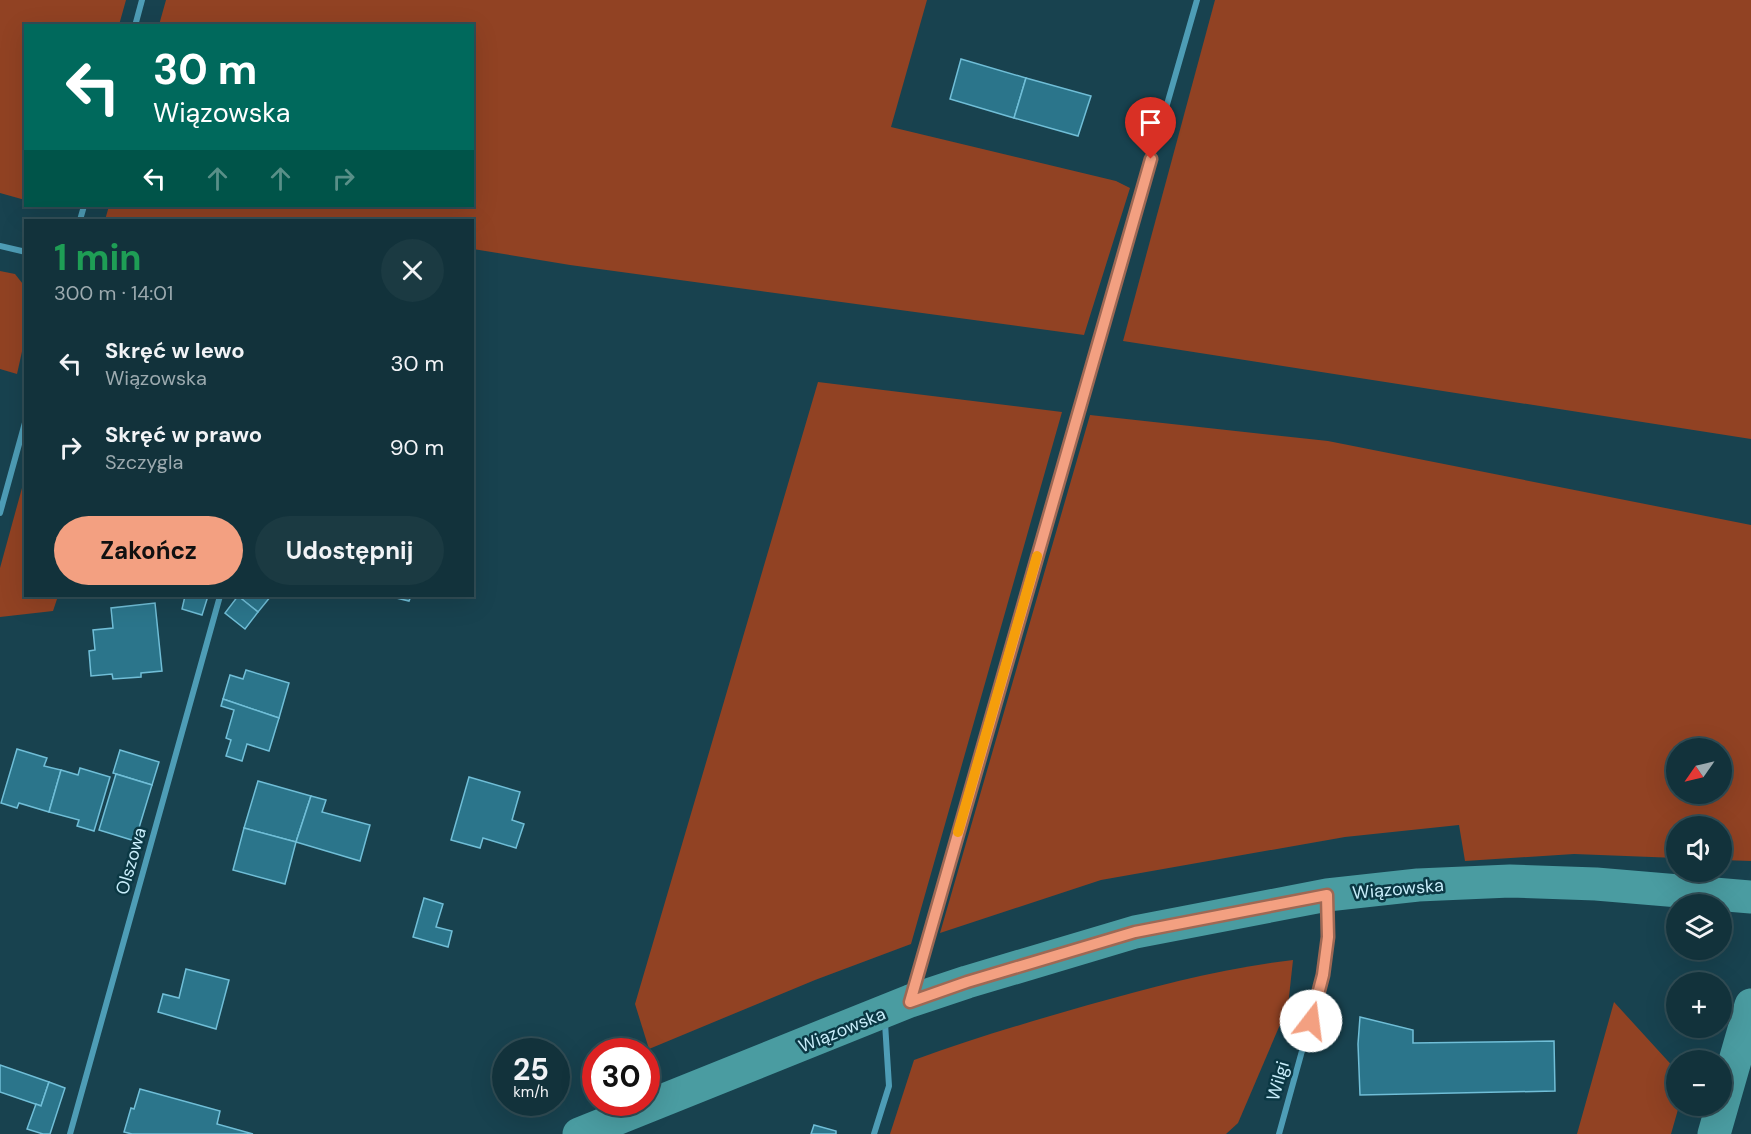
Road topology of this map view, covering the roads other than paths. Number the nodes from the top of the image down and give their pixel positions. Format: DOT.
graph roads {
  1 [pos="142,0"];
  2 [pos="1197,0"];
  3 [pos="136,24"];
  4 [pos="0,246"];
  5 [pos="24,252"];
  6 [pos="24,426"];
  7 [pos="0,513"];
  8 [pos="220,597"];
  9 [pos="1327,895"];
  10 [pos="1751,897"];
  11 [pos="1751,1005"];
  12 [pos="897,1007"];
  13 [pos="70,1134"];
  14 [pos="579,1134"];
  15 [pos="874,1134"];
  16 [pos="1279,1134"];
  17 [pos="1714,1134"];
  1 -- 3 [label="street"];
  2 -- 12 [label="street"];
  4 -- 5 [label="street"];
  6 -- 7 [label="street"];
  8 -- 13 [label="street, Olszowa"];
  9 -- 10 [label="main road, Wiązowska"];
  9 -- 12 [label="main road, Wiązowska"];
  9 -- 16 [label="street, Wilgi"];
  11 -- 17 [label="main road"];
  12 -- 14 [label="main road, Wiązowska"];
  12 -- 15 [label="street"];
}
